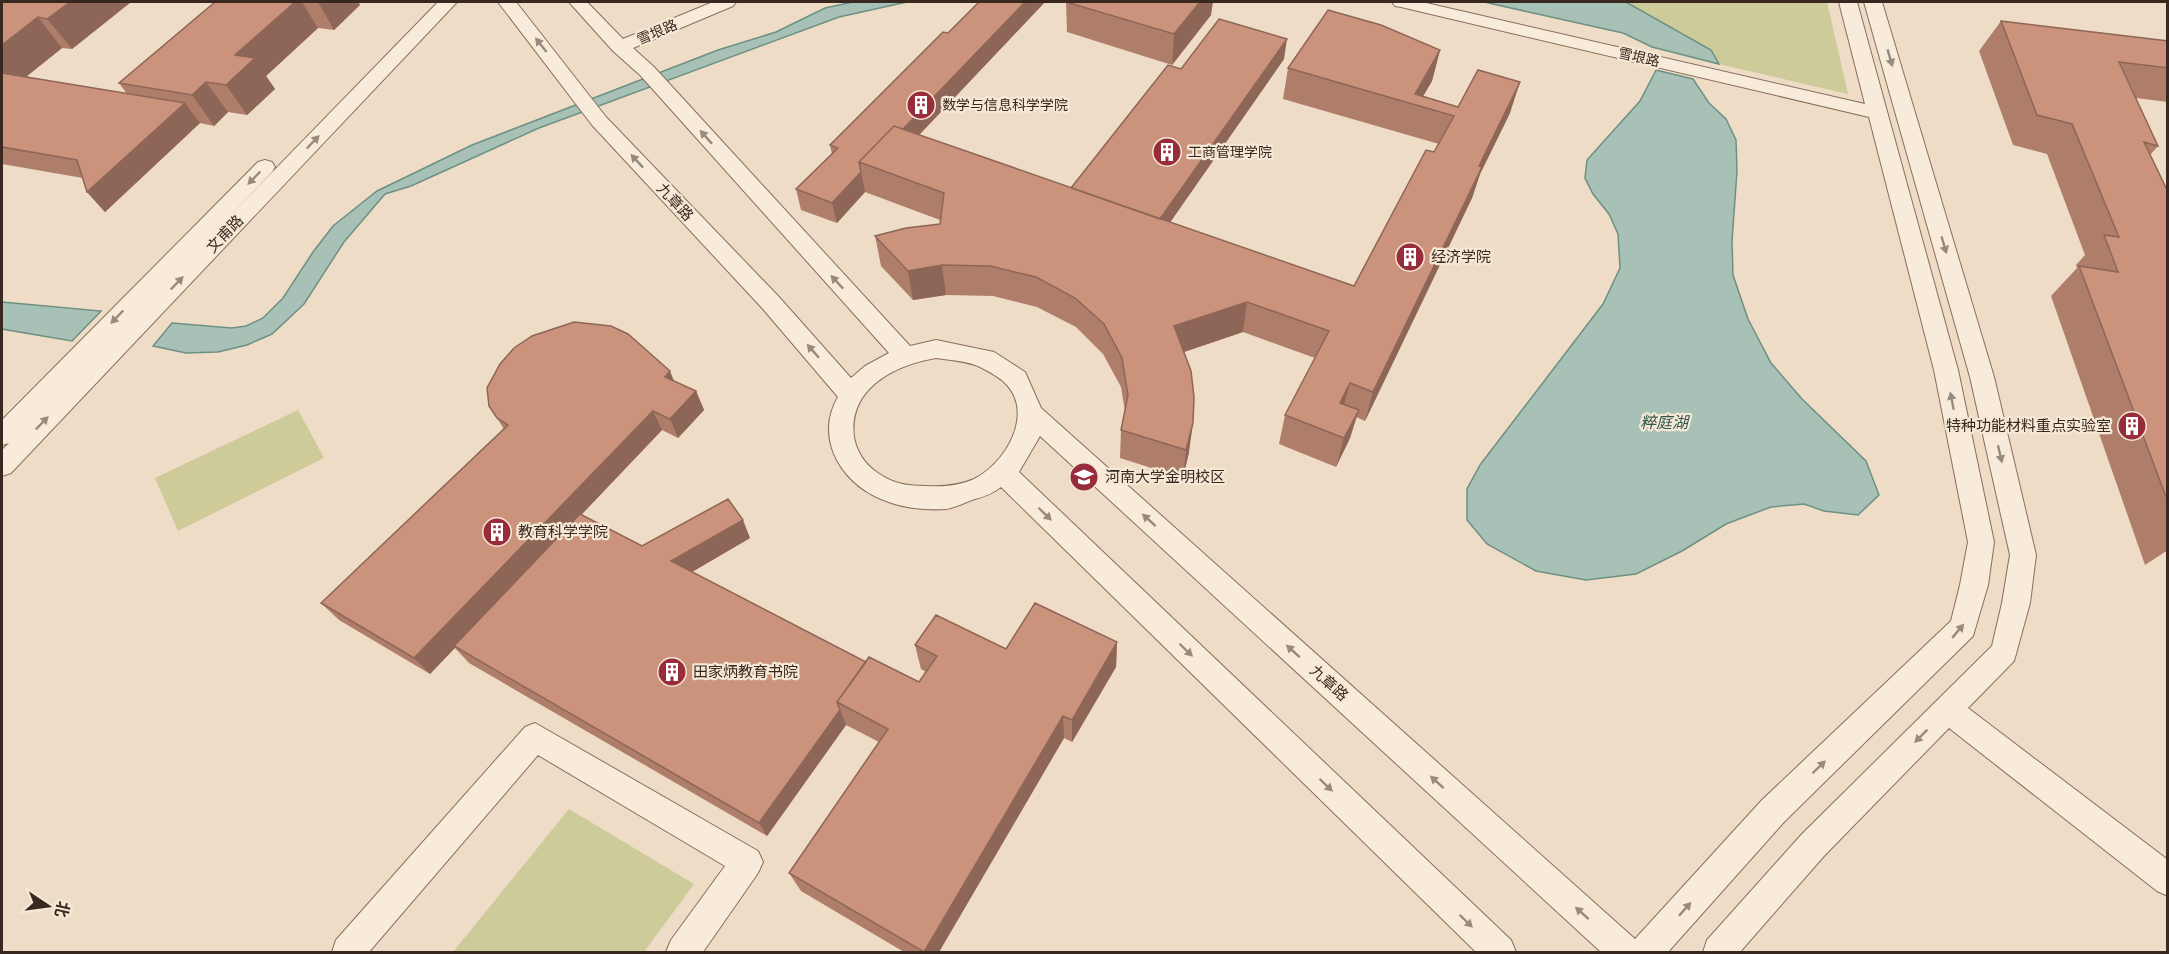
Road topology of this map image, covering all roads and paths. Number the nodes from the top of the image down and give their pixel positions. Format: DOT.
graph roads {
  1 [pos="427,2"];
  2 [pos="448,2"];
  3 [pos="507,2"];
  4 [pos="578,2"];
  5 [pos="727,2"];
  6 [pos="1401,2"];
  7 [pos="1848,2"];
  8 [pos="1874,2"];
  9 [pos="620,47"];
  10 [pos="1877,113"];
  11 [pos="905,355"];
  12 [pos="851,395"];
  13 [pos="1032,414"];
  14 [pos="2,435"];
  15 [pos="2,466"];
  16 [pos="1003,473"];
  17 [pos="1947,709"];
  18 [pos="2168,880"];
  19 [pos="348,952"];
  20 [pos="683,952"];
  21 [pos="1499,952"];
  22 [pos="1625,952"];
  23 [pos="1646,952"];
  24 [pos="1719,952"];
  1 -- 14 [label="lane, 文甫路, one-way"];
  15 -- 2 [label="lane, 文甫路, one-way"];
  12 -- 3 [label="lane, 九章路, one-way"];
  4 -- 9 [label="lane"];
  5 -- 9 [label="lane, 雪垠路"];
  6 -- 10 [label="lane, 雪垠路"];
  7 -- 10 [label="lane"];
  8 -- 17 [label="lane, one-way"];
  11 -- 9 [label="lane, one-way"];
  23 -- 10 [label="lane, one-way"];
  11 -- 12 [label="lane"];
  11 -- 13 [label="lane"];
  12 -- 16 [label="lane"];
  13 -- 16 [label="lane"];
  22 -- 13 [label="lane, 九章路, one-way"];
  16 -- 21 [label="lane, one-way"];
  17 -- 18 [label="lane"];
  17 -- 24 [label="lane, one-way"];
  19 -- 20 [label="lane"];
}
